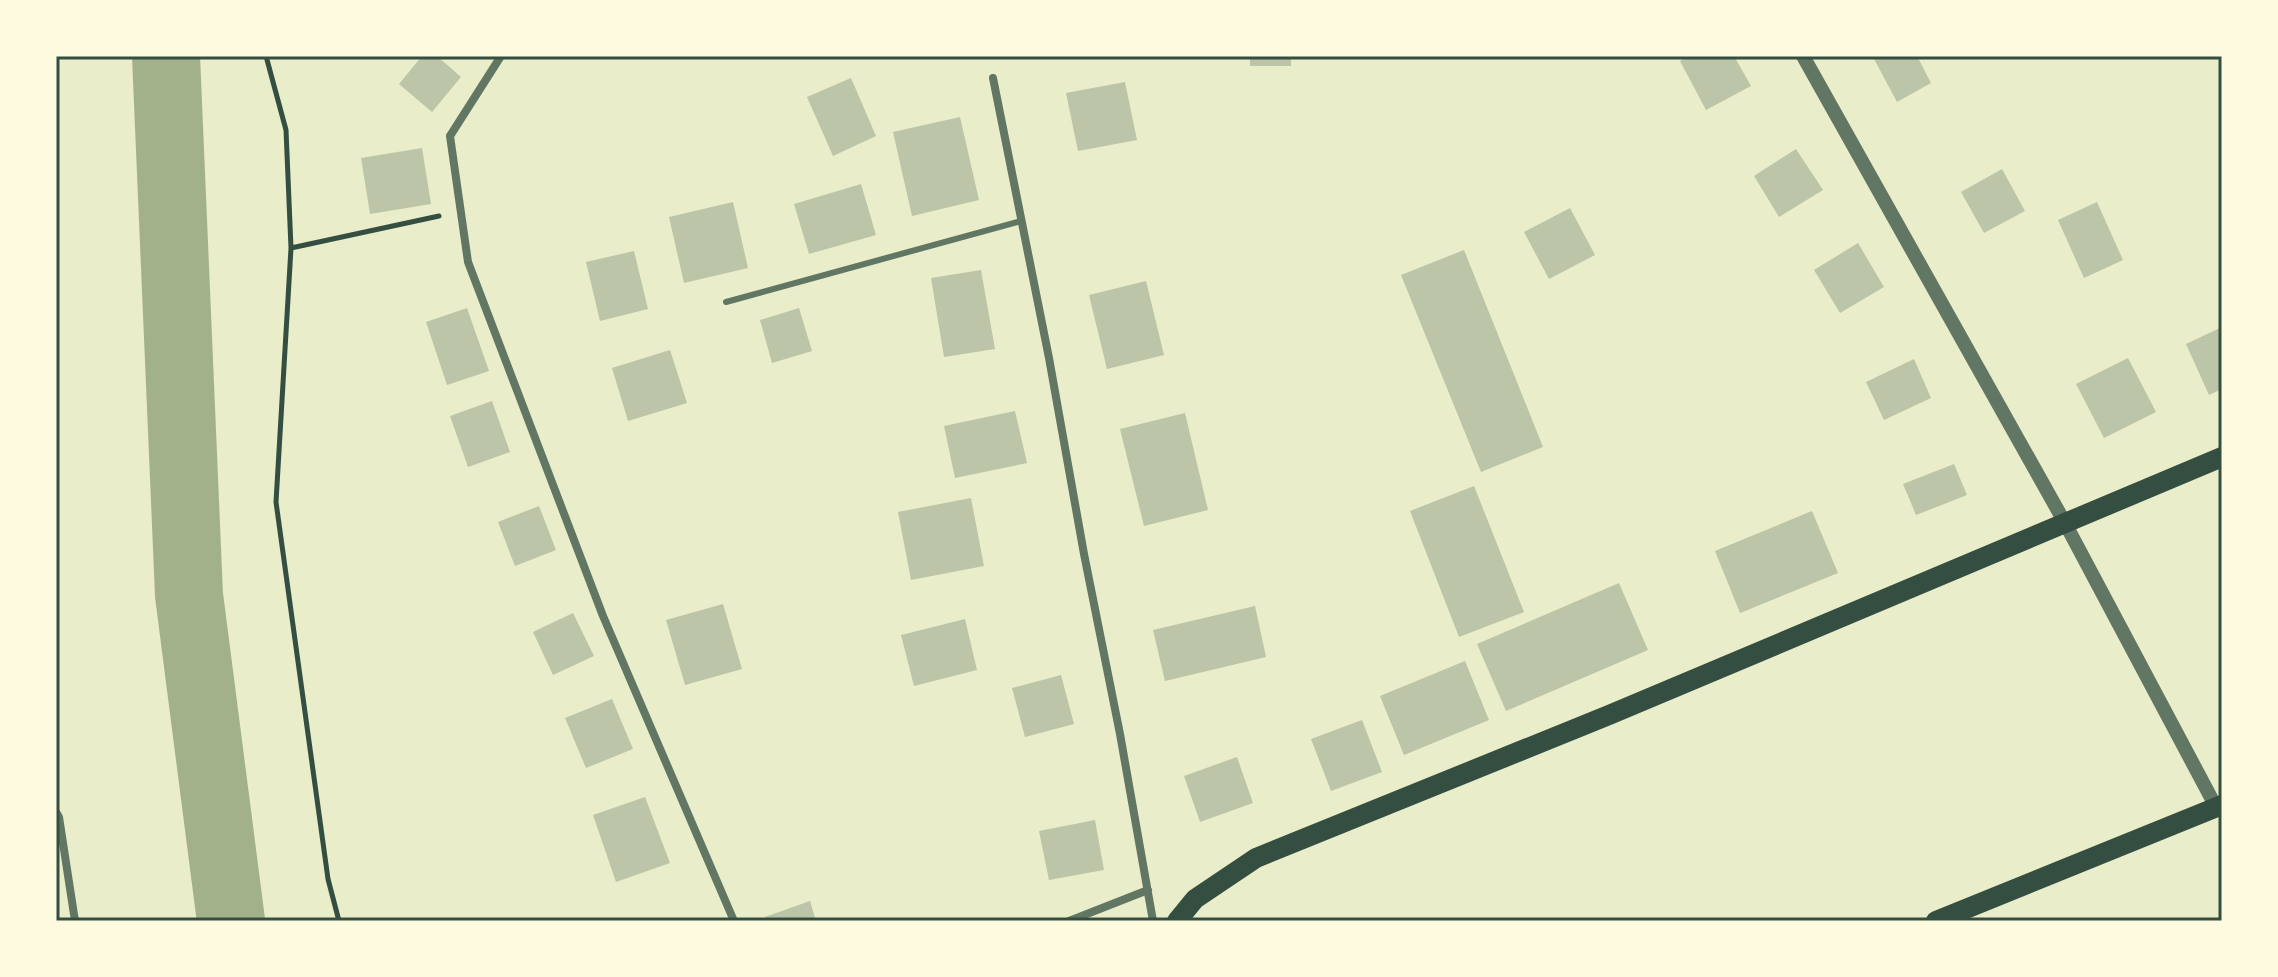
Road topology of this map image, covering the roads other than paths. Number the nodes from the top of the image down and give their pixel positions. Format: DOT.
graph roads {
  1 [pos="501,56"];
  2 [pos="1803,56"];
  3 [pos="993,78"];
  4 [pos="1021,221"];
  5 [pos="726,302"];
  6 [pos="2222,457"];
  7 [pos="2065,523"];
  8 [pos="2219,806"];
  9 [pos="56,812"];
  10 [pos="1148,890"];
  11 [pos="75,921"];
  12 [pos="734,921"];
  13 [pos="1069,921"];
  14 [pos="1153,921"];
  15 [pos="1177,921"];
  16 [pos="1936,921"];
  1 -- 12 [label="street"];
  2 -- 7 [label="street"];
  3 -- 4 [label="street"];
  4 -- 5 [label="lane"];
  4 -- 10 [label="street"];
  6 -- 7 [label="main road"];
  7 -- 8 [label="street"];
  7 -- 15 [label="main road"];
  8 -- 16 [label="main road"];
  9 -- 11 [label="street"];
  10 -- 13 [label="street"];
  10 -- 14 [label="street"];
}
